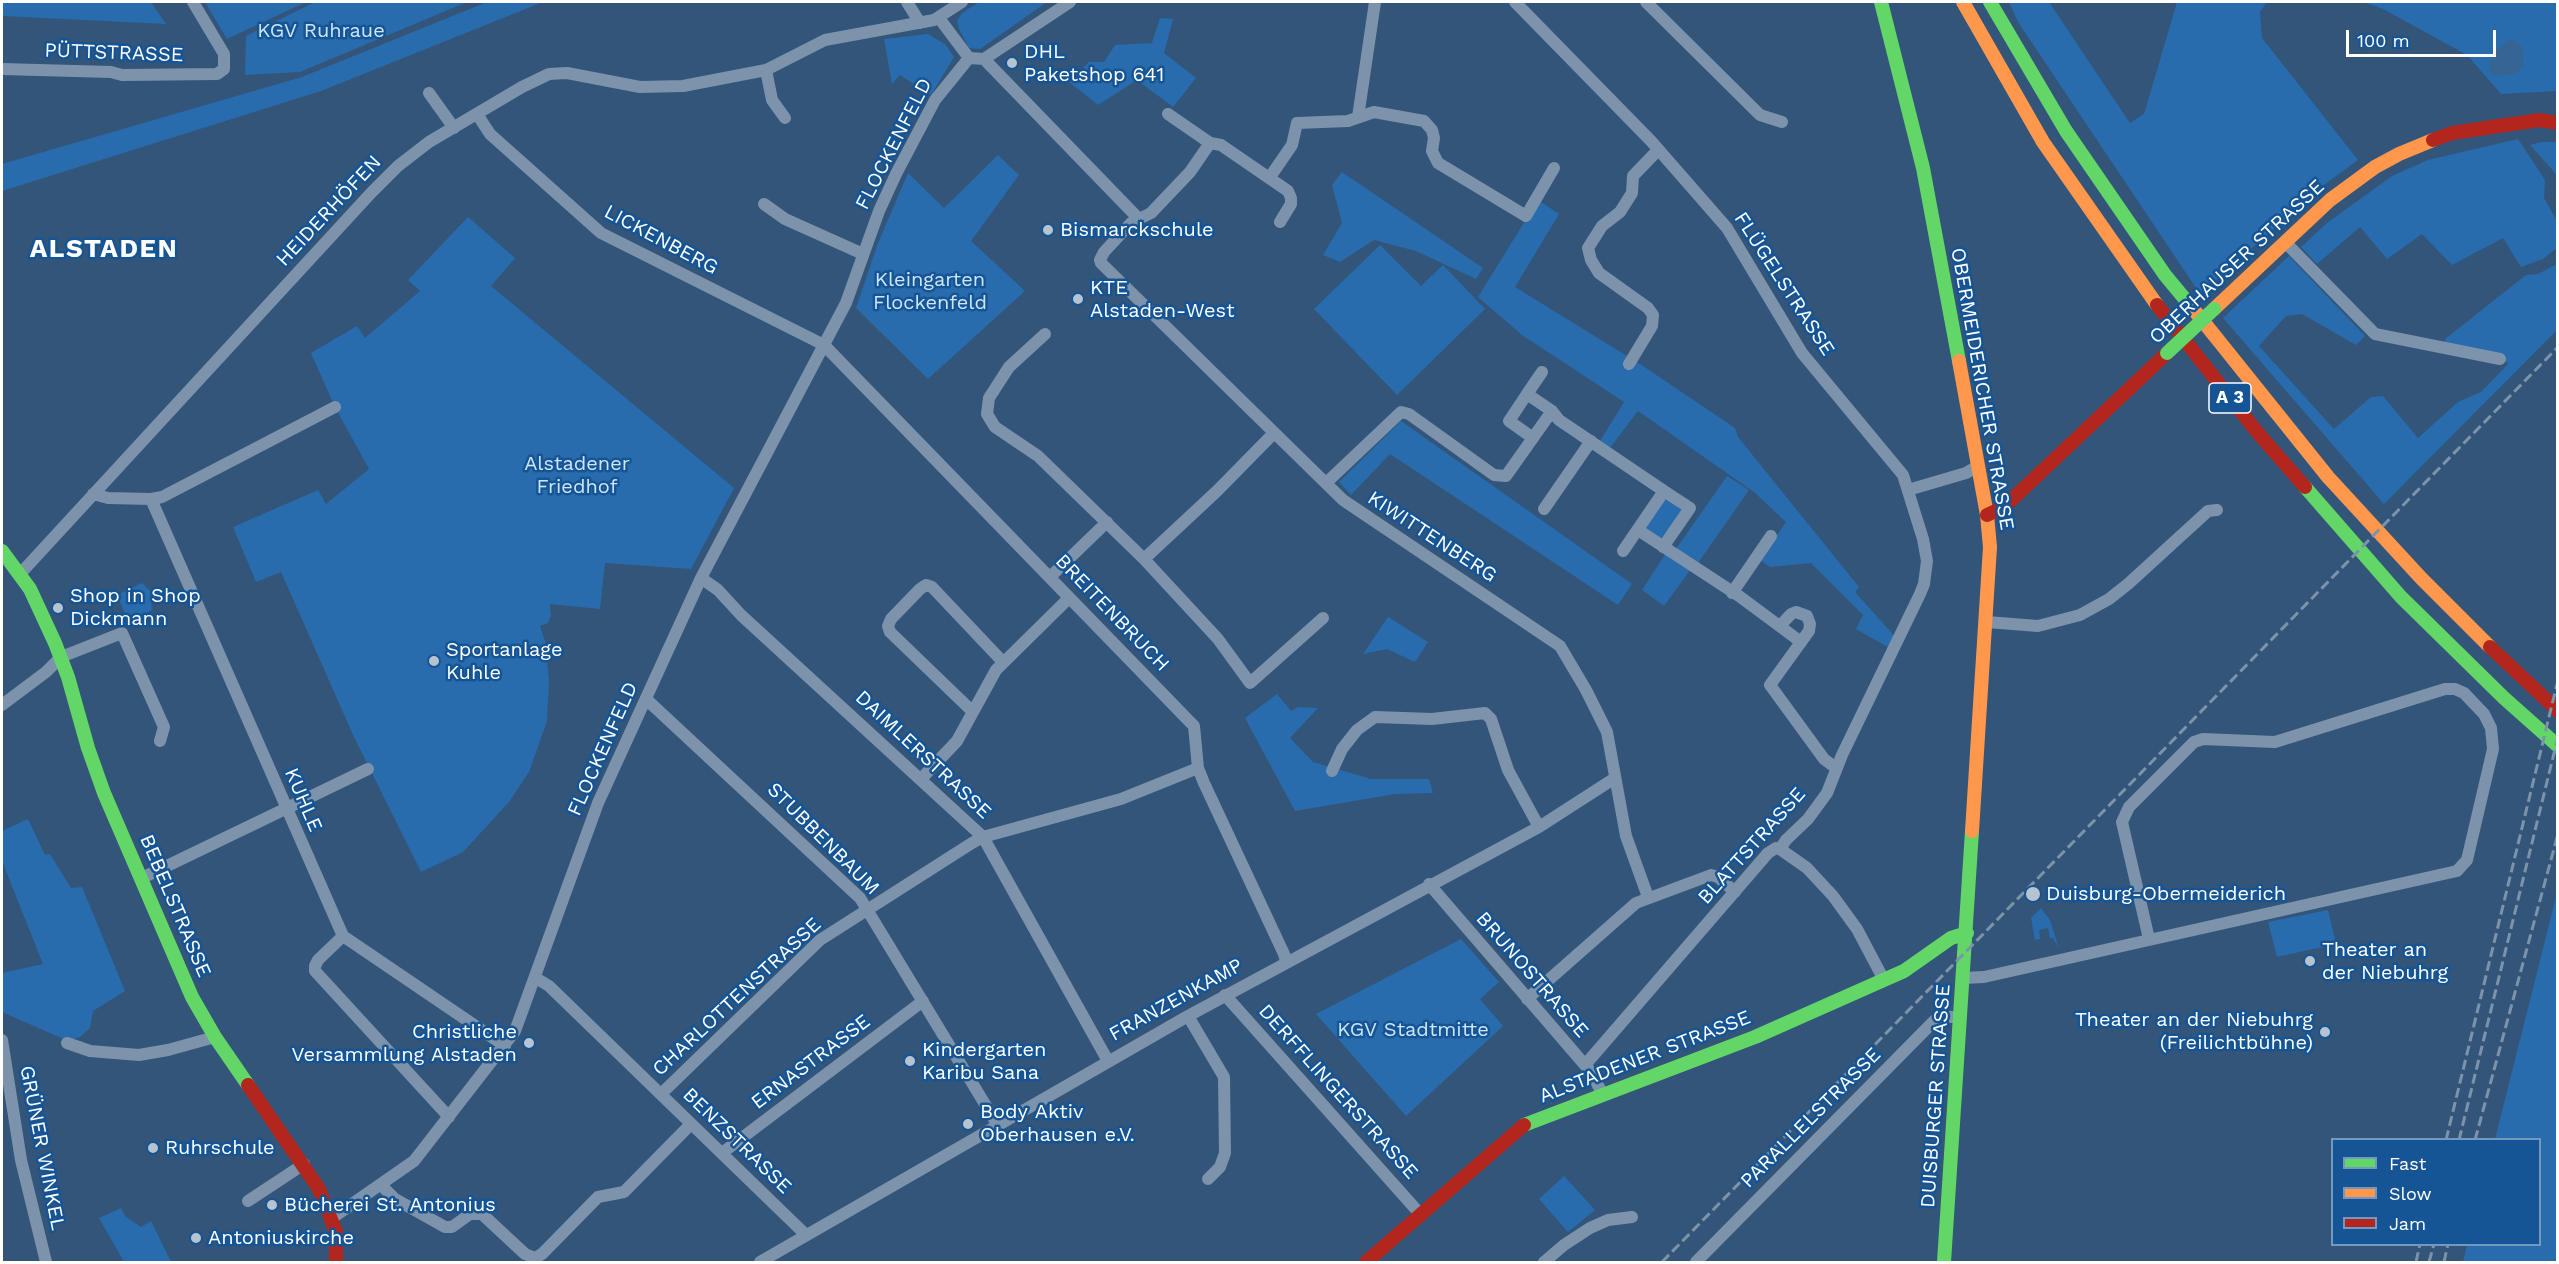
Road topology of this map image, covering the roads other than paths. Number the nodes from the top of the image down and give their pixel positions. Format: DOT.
graph roads {
  1 [pos="193,2"];
  2 [pos="907,2"];
  3 [pos="962,2"];
  4 [pos="1070,2"];
  5 [pos="1375,2"];
  6 [pos="1515,2"];
  7 [pos="1646,2"];
  8 [pos="1881,2"];
  9 [pos="1963,2"];
  10 [pos="1990,2"];
  11 [pos="939,18"];
  12 [pos="920,23"];
  13 [pos="969,58"];
  14 [pos="984,59"];
  15 [pos="2,69"];
  16 [pos="766,70"];
  17 [pos="429,93"];
  18 [pos="477,114"];
  19 [pos="1168,114"];
  20 [pos="1358,117"];
  21 [pos="785,118"];
  22 [pos="1782,122"];
  23 [pos="2558,123"];
  24 [pos="454,128"];
  25 [pos="1210,143"];
  26 [pos="1658,150"];
  27 [pos="1554,168"];
  28 [pos="1270,177"];
  29 [pos="764,204"];
  30 [pos="1138,218"];
  31 [pos="1280,222"];
  32 [pos="2285,242"];
  33 [pos="863,254"];
  34 [pos="1045,334"];
  35 [pos="825,345"];
  36 [pos="2500,360"];
  37 [pos="1629,364"];
  38 [pos="1542,372"];
  39 [pos="1527,394"];
  40 [pos="335,407"];
  41 [pos="1552,411"];
  42 [pos="1274,433"];
  43 [pos="1533,438"];
  44 [pos="1591,441"];
  45 [pos="1978,466"];
  46 [pos="1326,483"];
  47 [pos="1908,490"];
  48 [pos="1664,491"];
  49 [pos="93,494"];
  50 [pos="151,499"];
  51 [pos="1544,509"];
  52 [pos="2217,510"];
  53 [pos="1987,515"];
  54 [pos="1107,522"];
  55 [pos="1638,530"];
  56 [pos="1771,536"];
  57 [pos="1663,547"];
  58 [pos="2,551"];
  59 [pos="1623,551"];
  60 [pos="1144,559"];
  61 [pos="20,574"];
  62 [pos="1050,577"];
  63 [pos="701,579"];
  64 [pos="1732,593"];
  65 [pos="1069,598"];
  66 [pos="1323,618"];
  67 [pos="1987,622"];
  68 [pos="1780,626"];
  69 [pos="1801,642"];
  70 [pos="61,657"];
  71 [pos="1003,662"];
  72 [pos="646,699"];
  73 [pos="2,705"];
  74 [pos="972,711"];
  75 [pos="2558,711"];
  76 [pos="160,741"];
  77 [pos="2558,746"];
  78 [pos="1198,768"];
  79 [pos="1836,768"];
  80 [pos="368,769"];
  81 [pos="1332,771"];
  82 [pos="1615,778"];
  83 [pos="921,779"];
  84 [pos="285,808"];
  85 [pos="1539,827"];
  86 [pos="983,837"];
  87 [pos="1780,849"];
  88 [pos="142,878"];
  89 [pos="1429,884"];
  90 [pos="1735,892"];
  91 [pos="1648,897"];
  92 [pos="867,910"];
  93 [pos="1967,933"];
  94 [pos="343,936"];
  95 [pos="2149,939"];
  96 [pos="1286,962"];
  97 [pos="536,978"];
  98 [pos="1964,978"];
  99 [pos="1884,980"];
  100 [pos="1225,995"];
  101 [pos="1527,999"];
  102 [pos="923,1001"];
  103 [pos="1188,1016"];
  104 [pos="1961,1017"];
  105 [pos="215,1036"];
  106 [pos="2,1040"];
  107 [pos="67,1044"];
  108 [pos="505,1046"];
  109 [pos="1108,1061"];
  110 [pos="1585,1065"];
  111 [pos="1602,1093"];
  112 [pos="661,1094"];
  113 [pos="449,1117"];
  114 [pos="691,1124"];
  115 [pos="997,1124"];
  116 [pos="722,1153"];
  117 [pos="304,1164"];
  118 [pos="1208,1179"];
  119 [pos="381,1185"];
  120 [pos="248,1201"];
  121 [pos="1421,1215"];
  122 [pos="1632,1217"];
  123 [pos="332,1218"];
  124 [pos="807,1235"];
  125 [pos="46,1263"];
  126 [pos="336,1263"];
  127 [pos="760,1263"];
  128 [pos="1366,1263"];
  129 [pos="1544,1263"];
  130 [pos="1696,1263"];
  131 [pos="1944,1263"];
  1 -- 15 [label="street, PÜTTSTRASSE"];
  2 -- 12 [label="street"];
  3 -- 11 [label="street, HEIDERHÖFEN"];
  4 -- 14 [label="street"];
  5 -- 20 [label="street"];
  6 -- 26 [label="street, FLÜGELSTRASSE"];
  7 -- 22 [label="street"];
  8 -- 45 [label="main road, OBERMEIDERICHER STRASSE"];
  9 -- 77 [label="main road, A 3"];
  10 -- 75 [label="main road, A 3"];
  11 -- 12 [label="street, HEIDERHÖFEN"];
  11 -- 13 [label="street"];
  12 -- 16 [label="street, HEIDERHÖFEN"];
  13 -- 14 [label="street"];
  13 -- 33 [label="street, FLOCKENFELD"];
  14 -- 30 [label="street"];
  16 -- 18 [label="street, HEIDERHÖFEN"];
  16 -- 21 [label="street"];
  17 -- 24 [label="street"];
  18 -- 24 [label="street, HEIDERHÖFEN"];
  18 -- 35 [label="street, LICKENBERG"];
  19 -- 25 [label="street"];
  20 -- 27 [label="street"];
  20 -- 28 [label="street"];
  23 -- 32 [label="main road, OBERHAUSER STRASSE"];
  24 -- 49 [label="street, HEIDERHÖFEN"];
  25 -- 28 [label="street"];
  25 -- 30 [label="street"];
  26 -- 37 [label="street"];
  26 -- 47 [label="street, FLÜGELSTRASSE"];
  28 -- 31 [label="street"];
  29 -- 33 [label="street"];
  30 -- 42 [label="street, KIWITTENBERG"];
  32 -- 36 [label="street"];
  32 -- 53 [label="main road, OBERHAUSER STRASSE, bridge"];
  33 -- 35 [label="street, FLOCKENFELD"];
  34 -- 54 [label="street"];
  35 -- 62 [label="street, BREITENBRUCH"];
  35 -- 63 [label="street, FLOCKENFELD"];
  38 -- 39 [label="street"];
  39 -- 41 [label="street"];
  39 -- 43 [label="street"];
  40 -- 50 [label="street"];
  41 -- 43 [label="street"];
  41 -- 44 [label="street"];
  42 -- 46 [label="street, KIWITTENBERG"];
  42 -- 60 [label="street"];
  43 -- 46 [label="street"];
  44 -- 48 [label="street"];
  44 -- 51 [label="street"];
  45 -- 47 [label="street"];
  45 -- 53 [label="main road, OBERMEIDERICHER STRASSE"];
  46 -- 82 [label="street, KIWITTENBERG"];
  47 -- 79 [label="street, BLATTSTRASSE"];
  48 -- 55 [label="street"];
  48 -- 57 [label="street"];
  49 -- 50 [label="street"];
  49 -- 61 [label="street, HEIDERHÖFEN"];
  50 -- 84 [label="street, KUHLE"];
  52 -- 67 [label="street"];
  53 -- 67 [label="main road, OBERMEIDERICHER STRASSE"];
  54 -- 60 [label="street"];
  54 -- 62 [label="street"];
  55 -- 57 [label="street"];
  55 -- 59 [label="street"];
  56 -- 64 [label="street"];
  57 -- 64 [label="street"];
  58 -- 61 [label="main road, BEBELSTRASSE"];
  60 -- 66 [label="street"];
  61 -- 70 [label="main road, BEBELSTRASSE"];
  62 -- 65 [label="street, BREITENBRUCH"];
  63 -- 72 [label="street, FLOCKENFELD"];
  63 -- 83 [label="street, DAIMLERSTRASSE"];
  64 -- 68 [label="street"];
  65 -- 71 [label="street"];
  65 -- 78 [label="street, BREITENBRUCH"];
  67 -- 93 [label="main road, OBERMEIDERICHER STRASSE"];
  68 -- 69 [label="street"];
  68 -- 69 [label="street"];
  69 -- 79 [label="street"];
  70 -- 73 [label="street"];
  70 -- 76 [label="street"];
  70 -- 88 [label="main road, BEBELSTRASSE"];
  71 -- 74 [label="street"];
  71 -- 74 [label="street"];
  72 -- 92 [label="street, STUBBENBAUM"];
  72 -- 97 [label="street, FLOCKENFELD"];
  74 -- 83 [label="street"];
  78 -- 86 [label="street, CHARLOTTENSTRASSE"];
  78 -- 96 [label="street, BREITENBRUCH"];
  79 -- 87 [label="street, BLATTSTRASSE"];
  80 -- 84 [label="street"];
  81 -- 85 [label="street"];
  82 -- 85 [label="street, FRANZENKAMP"];
  82 -- 91 [label="street, KIWITTENBERG"];
  83 -- 86 [label="street, DAIMLERSTRASSE"];
  84 -- 88 [label="street"];
  84 -- 94 [label="street, KUHLE"];
  85 -- 89 [label="street, FRANZENKAMP"];
  86 -- 92 [label="street, CHARLOTTENSTRASSE"];
  86 -- 109 [label="street, DAIMLERSTRASSE"];
  87 -- 90 [label="street, BLATTSTRASSE"];
  87 -- 99 [label="street"];
  88 -- 105 [label="main road, BEBELSTRASSE"];
  89 -- 96 [label="street, FRANZENKAMP"];
  89 -- 101 [label="street, BRUNOSTRASSE"];
  90 -- 91 [label="street"];
  90 -- 110 [label="street, BLATTSTRASSE"];
  91 -- 101 [label="street"];
  92 -- 102 [label="street, STUBBENBAUM"];
  92 -- 112 [label="street, CHARLOTTENSTRASSE"];
  93 -- 98 [label="main road, DUISBURGER STRASSE"];
  93 -- 99 [label="main road, ALSTADENER STRASSE"];
  94 -- 108 [label="street"];
  94 -- 113 [label="street"];
  95 -- 95 [label="street"];
  95 -- 98 [label="street"];
  96 -- 100 [label="street, FRANZENKAMP"];
  97 -- 108 [label="street, FLOCKENFELD"];
  97 -- 112 [label="street, BENZSTRASSE"];
  98 -- 104 [label="main road, DUISBURGER STRASSE"];
  99 -- 111 [label="main road, ALSTADENER STRASSE"];
  100 -- 103 [label="street, FRANZENKAMP"];
  100 -- 121 [label="street, DERFFLINGERSTRASSE"];
  101 -- 110 [label="street, BRUNOSTRASSE"];
  102 -- 115 [label="street, STUBBENBAUM"];
  102 -- 116 [label="street, ERNASTRASSE"];
  103 -- 109 [label="street, FRANZENKAMP"];
  103 -- 118 [label="street"];
  104 -- 130 [label="street, PARALLELSTRASSE"];
  104 -- 131 [label="main road, DUISBURGER STRASSE"];
  105 -- 107 [label="street"];
  105 -- 117 [label="main road, BEBELSTRASSE"];
  106 -- 125 [label="street, GRÜNER WINKEL"];
  108 -- 113 [label="street, FLOCKENFELD"];
  109 -- 115 [label="street, FRANZENKAMP"];
  110 -- 111 [label="street, BRUNOSTRASSE"];
  111 -- 121 [label="main road, ALSTADENER STRASSE"];
  112 -- 114 [label="street, BENZSTRASSE"];
  113 -- 119 [label="street, FLOCKENFELD"];
  114 -- 116 [label="street, BENZSTRASSE"];
  114 -- 119 [label="street"];
  115 -- 124 [label="street, FRANZENKAMP"];
  116 -- 124 [label="street, BENZSTRASSE"];
  117 -- 120 [label="street"];
  117 -- 123 [label="main road, BEBELSTRASSE"];
  119 -- 123 [label="street, FLOCKENFELD"];
  121 -- 128 [label="main road, ALSTADENER STRASSE"];
  122 -- 129 [label="street"];
  123 -- 126 [label="main road, BEBELSTRASSE"];
  124 -- 127 [label="street, FRANZENKAMP"];
}
